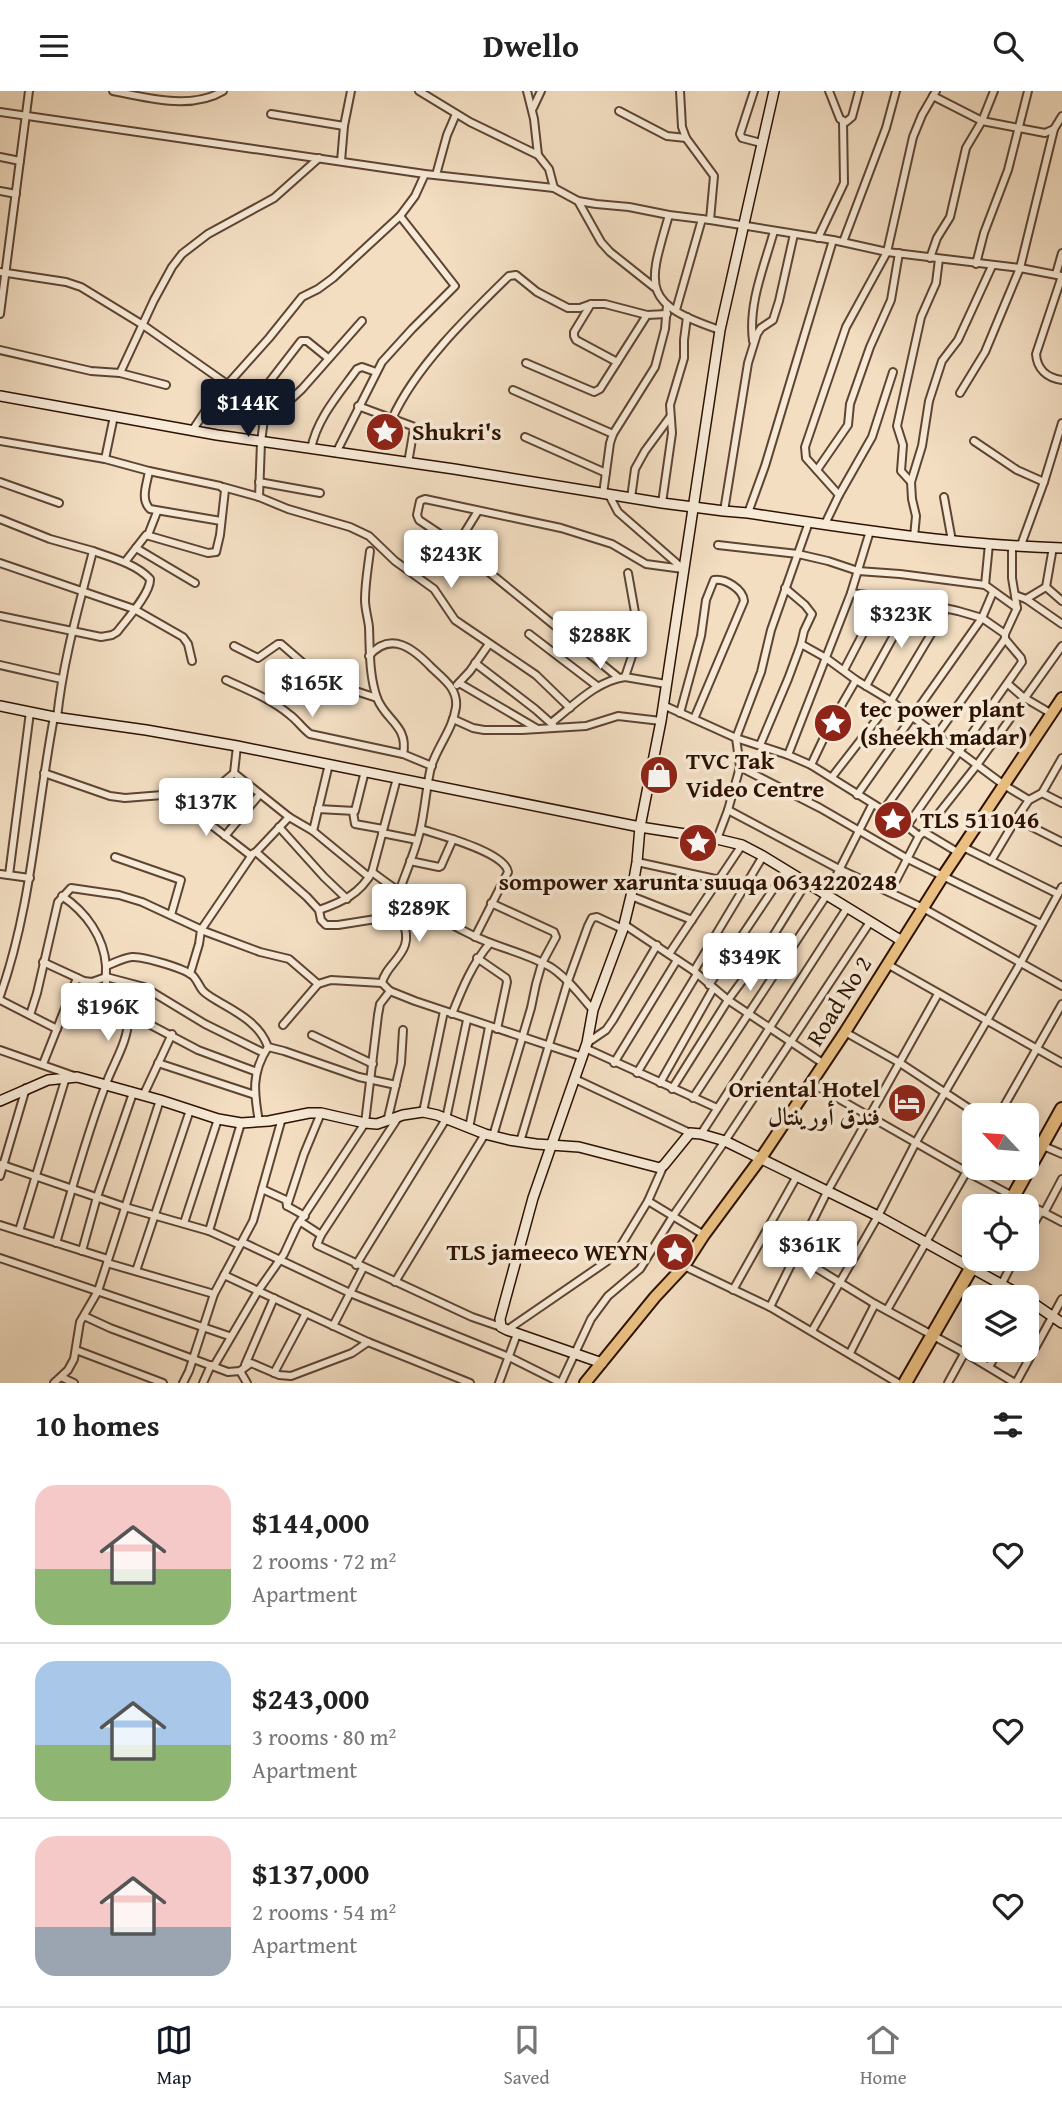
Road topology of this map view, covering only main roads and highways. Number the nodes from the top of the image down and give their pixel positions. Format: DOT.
graph roads {
  1 [pos="1062,698"];
  2 [pos="1062,1109"];
  3 [pos="1015,1194"];
  4 [pos="970,1271"];
  5 [pos="585,1383"];
  6 [pos="905,1383"];
  1 -- 5 [label="main road, Road No 2"];
  2 -- 3 [label="highway"];
  4 -- 6 [label="highway"];
}
